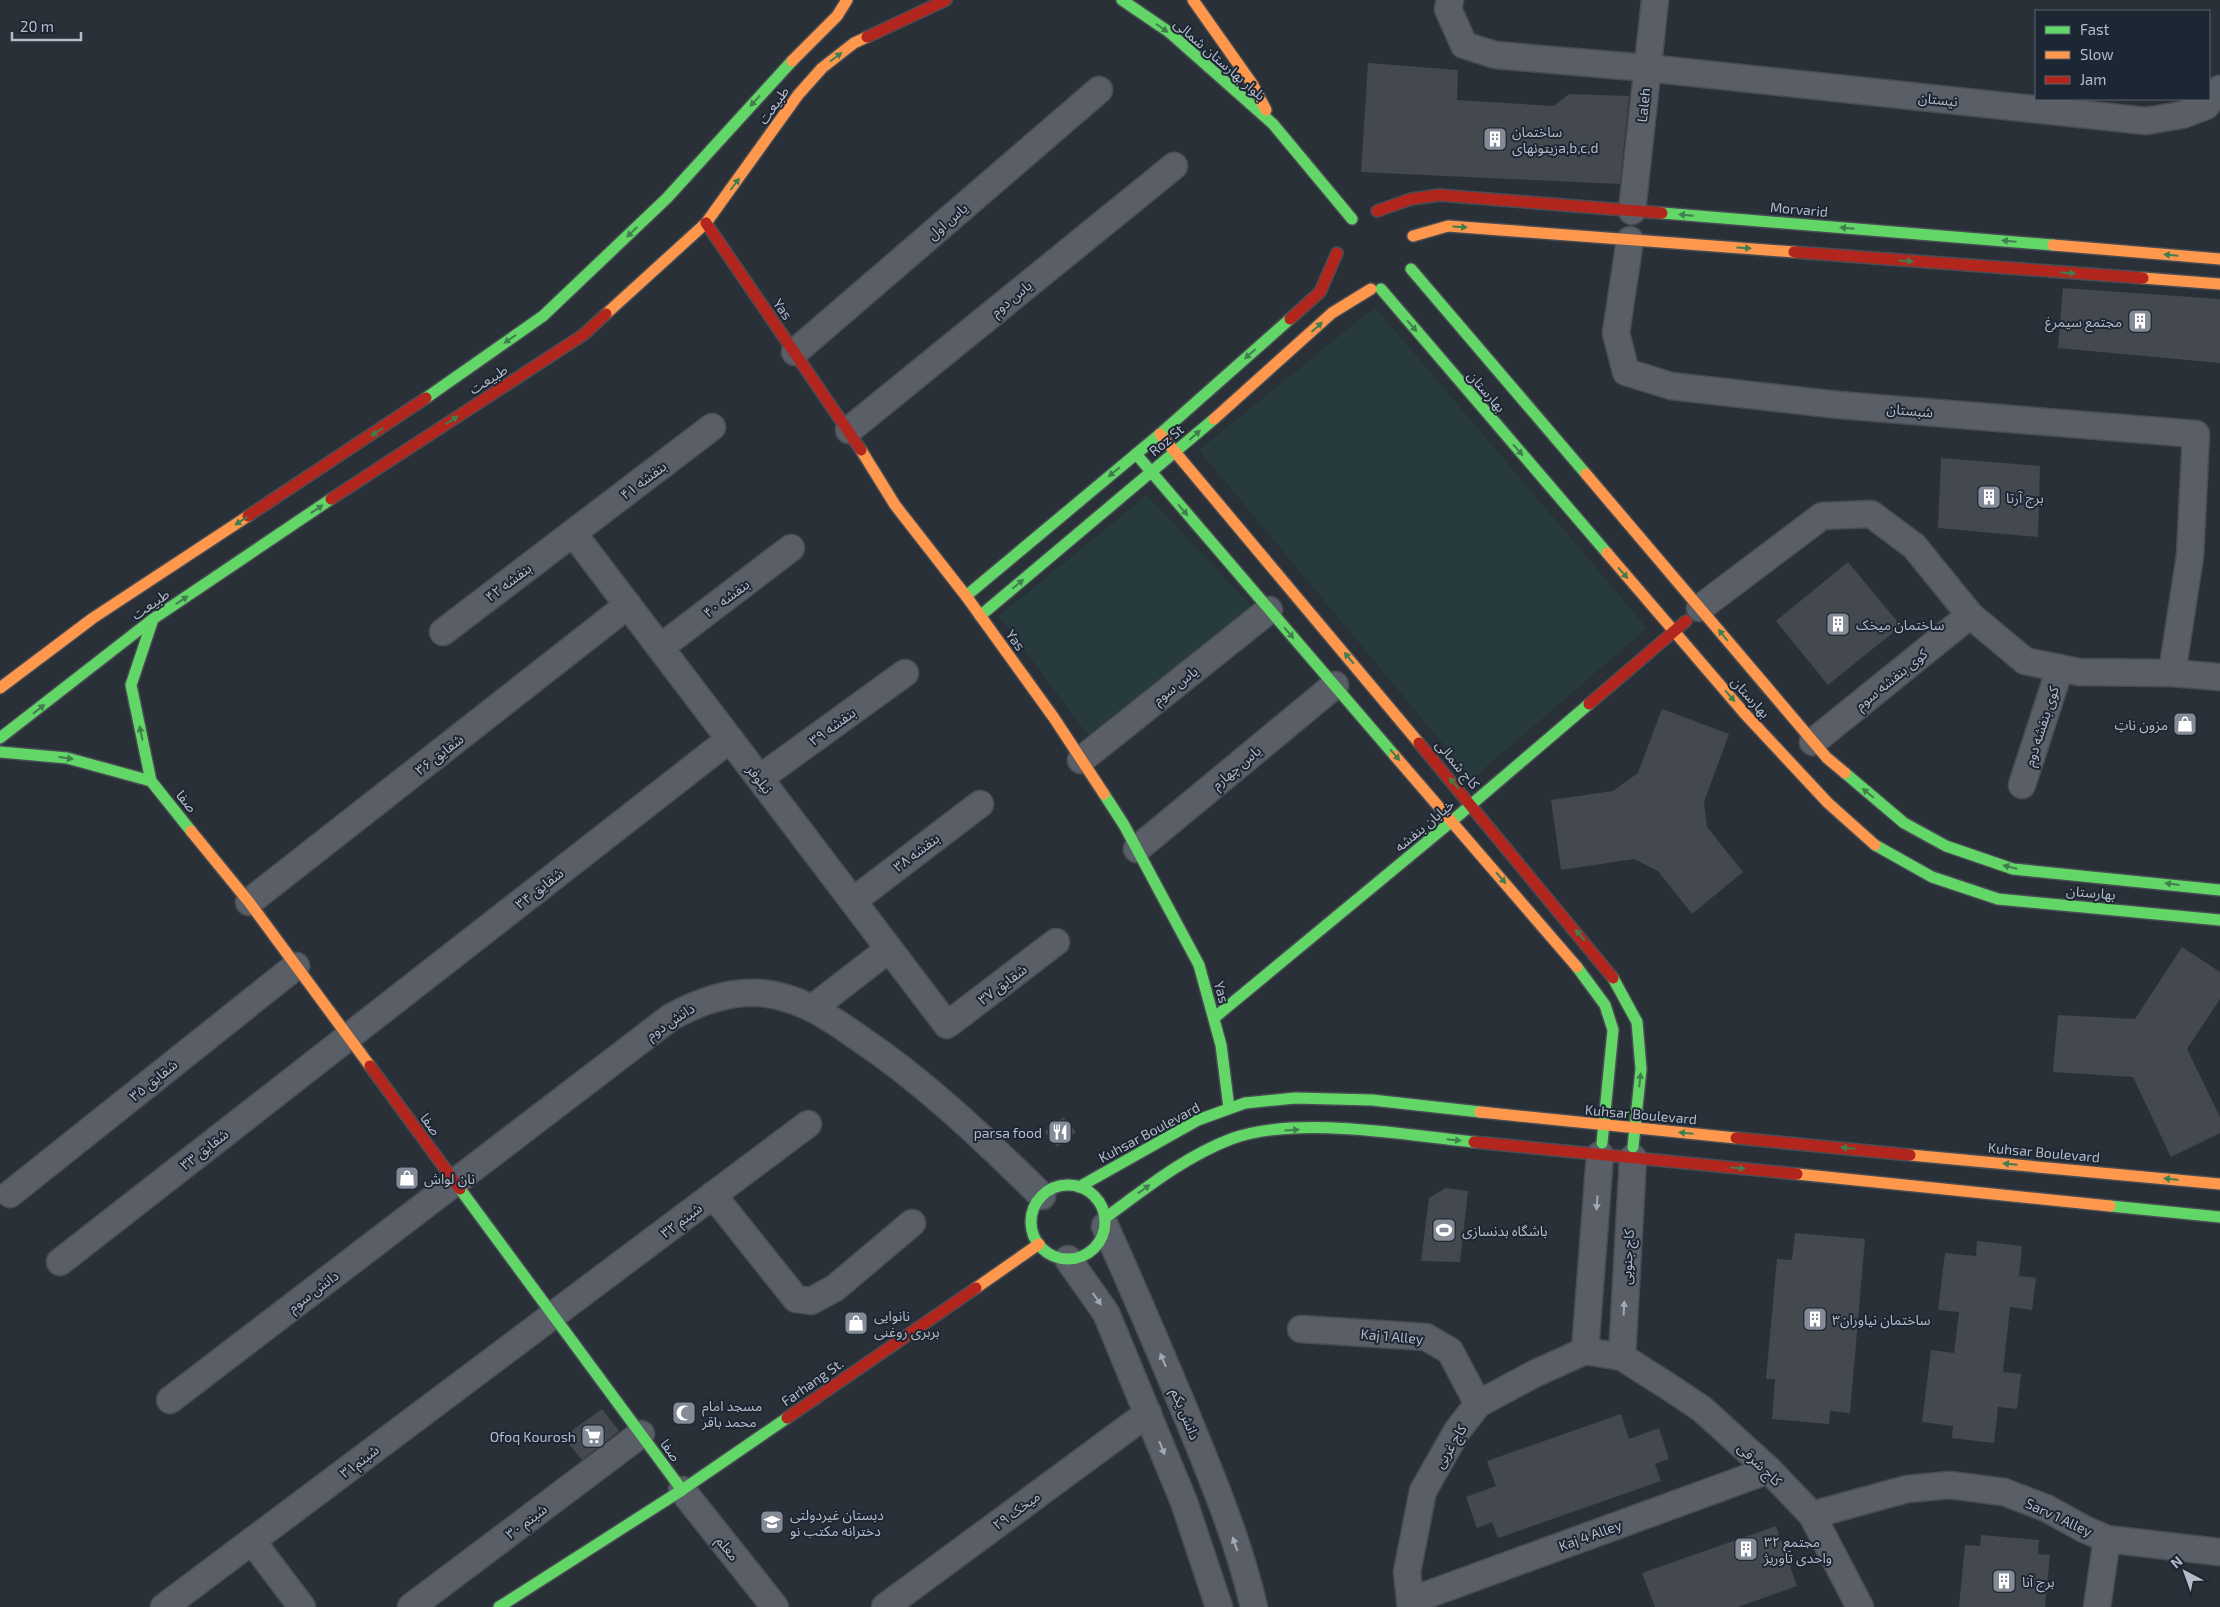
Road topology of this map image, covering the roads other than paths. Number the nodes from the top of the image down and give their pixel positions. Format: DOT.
graph roads {
  1 [pos="847,0"];
  2 [pos="946,0"];
  3 [pos="1122,0"];
  4 [pos="1193,0"];
  5 [pos="1450,0"];
  6 [pos="1654,0"];
  7 [pos="1647,68"];
  8 [pos="2220,89"];
  9 [pos="1099,90"];
  10 [pos="1273,124"];
  11 [pos="1174,166"];
  12 [pos="1377,211"];
  13 [pos="1396,217"];
  14 [pos="1352,219"];
  15 [pos="706,223"];
  16 [pos="1406,225"];
  17 [pos="1631,225"];
  18 [pos="1344,229"];
  19 [pos="1413,236"];
  20 [pos="1339,240"];
  21 [pos="1338,252"];
  22 [pos="2220,259"];
  23 [pos="1411,269"];
  24 [pos="1343,270"];
  25 [pos="1403,279"];
  26 [pos="1356,284"];
  27 [pos="2220,284"];
  28 [pos="1392,286"];
  29 [pos="1376,289"];
  30 [pos="795,352"];
  31 [pos="1626,372"];
  32 [pos="712,427"];
  33 [pos="849,430"];
  34 [pos="1160,434"];
  35 [pos="1175,453"];
  36 [pos="1136,454"];
  37 [pos="1151,473"];
  38 [pos="573,533"];
  39 [pos="790,548"];
  40 [pos="966,596"];
  41 [pos="628,605"];
  42 [pos="1700,608"];
  43 [pos="1269,610"];
  44 [pos="1970,615"];
  45 [pos="980,616"];
  46 [pos="153,619"];
  47 [pos="443,632"];
  48 [pos="1674,632"];
  49 [pos="660,647"];
  50 [pos="2060,668"];
  51 [pos="905,673"];
  52 [pos="2172,673"];
  53 [pos="2220,677"];
  54 [pos="1335,685"];
  55 [pos="0,688"];
  56 [pos="0,738"];
  57 [pos="730,739"];
  58 [pos="1813,742"];
  59 [pos="0,752"];
  60 [pos="1081,760"];
  61 [pos="760,778"];
  62 [pos="151,781"];
  63 [pos="2022,785"];
  64 [pos="980,804"];
  65 [pos="1472,804"];
  66 [pos="1452,821"];
  67 [pos="1137,849"];
  68 [pos="2220,890"];
  69 [pos="853,901"];
  70 [pos="249,902"];
  71 [pos="2220,920"];
  72 [pos="1056,942"];
  73 [pos="889,949"];
  74 [pos="296,966"];
  75 [pos="814,1007"];
  76 [pos="1214,1018"];
  77 [pos="947,1025"];
  78 [pos="348,1037"];
  79 [pos="1229,1108"];
  80 [pos="808,1124"];
  81 [pos="1604,1126"];
  82 [pos="1634,1128"];
  83 [pos="1600,1154"];
  84 [pos="1633,1158"];
  85 [pos="455,1182"];
  86 [pos="2220,1184"];
  87 [pos="1079,1187"];
  88 [pos="10,1194"];
  89 [pos="713,1195"];
  90 [pos="1042,1196"];
  91 [pos="2220,1217"];
  92 [pos="1105,1222"];
  93 [pos="912,1224"];
  94 [pos="1038,1244"];
  95 [pos="1068,1260"];
  96 [pos="60,1262"];
  97 [pos="553,1315"];
  98 [pos="1301,1329"];
  99 [pos="1585,1351"];
  100 [pos="1622,1356"];
  101 [pos="170,1400"];
  102 [pos="1478,1404"];
  103 [pos="1148,1412"];
  104 [pos="641,1434"];
  105 [pos="1769,1470"];
  106 [pos="682,1490"];
  107 [pos="1812,1515"];
  108 [pos="2107,1539"];
  109 [pos="252,1541"];
  110 [pos="2220,1552"];
  111 [pos="1247,1576"];
  112 [pos="1214,1604"];
  113 [pos="1410,1604"];
  114 [pos="164,1607"];
  115 [pos="302,1607"];
  116 [pos="411,1607"];
  117 [pos="499,1607"];
  118 [pos="775,1607"];
  119 [pos="885,1607"];
  120 [pos="1254,1607"];
  121 [pos="1860,1607"];
  122 [pos="2098,1607"];
  1 -- 55 [label="street, طبیعت, one-way"];
  15 -- 2 [label="street, طبیعت, one-way"];
  3 -- 10 [label="street, بلوار بهارستان شمالی, one-way"];
  4 -- 10 [label="street, بلوار بهارستان شمالی"];
  5 -- 7 [label="street, نیستان"];
  6 -- 7 [label="street, Laleh"];
  7 -- 8 [label="street, نیستان"];
  7 -- 17 [label="street, Laleh"];
  9 -- 30 [label="street, یاس اول"];
  10 -- 14 [label="street, بلوار بهارستان شمالی"];
  11 -- 33 [label="street, یاس دوم"];
  12 -- 13 [label="street"];
  12 -- 14 [label="street, Morvarid"];
  12 -- 17 [label="street, Morvarid"];
  14 -- 18 [label="street"];
  15 -- 30 [label="street, Yas"];
  46 -- 15 [label="street, طبیعت, one-way"];
  16 -- 19 [label="street"];
  19 -- 17 [label="street, Morvarid, one-way"];
  22 -- 17 [label="street, Morvarid, one-way"];
  17 -- 27 [label="street, Morvarid, one-way"];
  17 -- 31 [label="street, Laleh"];
  19 -- 23 [label="street"];
  20 -- 21 [label="street"];
  21 -- 24 [label="street"];
  21 -- 34 [label="street, Roz St, one-way"];
  23 -- 25 [label="street"];
  23 -- 42 [label="street, بهارستان"];
  26 -- 29 [label="street"];
  28 -- 29 [label="street"];
  35 -- 29 [label="street, Roz St, one-way"];
  29 -- 48 [label="street, بهارستان, one-way"];
  30 -- 33 [label="street, Yas"];
  31 -- 52 [label="street, شبستان"];
  32 -- 38 [label="street, بنفشه ۴۱"];
  33 -- 40 [label="street, Yas"];
  34 -- 35 [label="street, کاج شمالی"];
  34 -- 36 [label="street, Roz St"];
  35 -- 37 [label="street, Roz St"];
  65 -- 35 [label="street, کاج شمالی, one-way"];
  36 -- 37 [label="street"];
  36 -- 40 [label="street, Roz St, one-way"];
  37 -- 43 [label="street, one-way"];
  45 -- 37 [label="street, Roz St, one-way"];
  38 -- 41 [label="street, نیلوفر"];
  38 -- 47 [label="street, بنفشه ۴۲"];
  39 -- 49 [label="street, بنفشه ۴۰"];
  40 -- 45 [label="street, Yas"];
  41 -- 49 [label="street, نیلوفر"];
  41 -- 70 [label="street, شقایق ۳۶"];
  42 -- 44 [label="street"];
  42 -- 48 [label="street, خیابان بنفشه"];
  58 -- 42 [label="street, بهارستان, one-way"];
  43 -- 54 [label="street, one-way"];
  43 -- 60 [label="street, یاس سوم"];
  44 -- 50 [label="street"];
  44 -- 58 [label="street, کوی بنفشه سوم"];
  45 -- 60 [label="street, Yas"];
  56 -- 46 [label="street, طبیعت, one-way"];
  62 -- 46 [label="street, one-way"];
  48 -- 65 [label="street, خیابان بنفشه"];
  48 -- 71 [label="street, بهارستان, one-way"];
  49 -- 57 [label="street, نیلوفر"];
  50 -- 52 [label="street"];
  50 -- 63 [label="street, کوی بنفشه دوم"];
  51 -- 61 [label="street, بنفشه ۳۹"];
  52 -- 53 [label="street"];
  54 -- 66 [label="street, one-way"];
  54 -- 67 [label="street, یاس چهارم"];
  57 -- 61 [label="street, نیلوفر"];
  57 -- 78 [label="street, شقایق ۳۴"];
  68 -- 58 [label="street, بهارستان, one-way"];
  59 -- 62 [label="street, one-way"];
  60 -- 67 [label="street, Yas"];
  61 -- 69 [label="street, نیلوفر"];
  62 -- 70 [label="street, صفا"];
  64 -- 69 [label="street, بنفشه ۳۸"];
  65 -- 66 [label="street, خیابان بنفشه"];
  82 -- 65 [label="street, کاج شمالی, one-way"];
  66 -- 76 [label="street, خیابان بنفشه"];
  66 -- 81 [label="street, one-way"];
  67 -- 76 [label="street, Yas"];
  69 -- 73 [label="street, نیلوفر"];
  70 -- 74 [label="street, صفا"];
  72 -- 77 [label="street, شقایق ۳۷"];
  73 -- 75 [label="street"];
  73 -- 77 [label="street, نیلوفر"];
  74 -- 78 [label="street, صفا"];
  74 -- 88 [label="street, شقایق ۳۵"];
  75 -- 85 [label="street, دانش دوم"];
  75 -- 90 [label="street, دانش دوم"];
  76 -- 79 [label="street, Yas"];
  78 -- 85 [label="street, صفا"];
  78 -- 96 [label="street, شقایق ۳۳"];
  79 -- 81 [label="street, Kuhsar Boulevard"];
  79 -- 87 [label="street, Kuhsar Boulevard"];
  80 -- 89 [label="street, شبنم ۳۲"];
  81 -- 82 [label="street, Kuhsar Boulevard"];
  81 -- 83 [label="street"];
  82 -- 84 [label="street, کاج شمالی"];
  86 -- 82 [label="street, Kuhsar Boulevard, one-way"];
  83 -- 84 [label="street"];
  92 -- 83 [label="street, one-way"];
  83 -- 99 [label="street, one-way"];
  84 -- 91 [label="street, one-way"];
  100 -- 84 [label="street, کاج جنوبی, one-way"];
  85 -- 97 [label="street, صفا"];
  85 -- 101 [label="street, دانش سوم"];
  87 -- 90 [label="street"];
  87 -- 92 [label="street"];
  89 -- 93 [label="street"];
  89 -- 97 [label="street, شبنم ۳۲"];
  90 -- 94 [label="street"];
  92 -- 95 [label="street"];
  111 -- 92 [label="street, دانش یکم, one-way"];
  94 -- 95 [label="street"];
  94 -- 106 [label="street, Farhang St."];
  95 -- 103 [label="street, one-way"];
  97 -- 104 [label="street, صفا"];
  97 -- 109 [label="street, شبنم۳۱"];
  98 -- 102 [label="street, Kaj 1 Alley"];
  99 -- 100 [label="street"];
  99 -- 102 [label="street, کاج غربی"];
  100 -- 105 [label="street, کاج شرقی"];
  102 -- 113 [label="street, کاج غربی"];
  103 -- 112 [label="street, one-way"];
  103 -- 119 [label="street, میخک ۲۹"];
  104 -- 106 [label="street, صفا"];
  104 -- 116 [label="street, شبنم ۳۰"];
  105 -- 107 [label="street, کاج شرقی"];
  105 -- 113 [label="street, Kaj 4 Alley"];
  106 -- 117 [label="street, Farhang St."];
  106 -- 118 [label="street, معلم"];
  107 -- 108 [label="street, Sarv 1 Alley"];
  107 -- 121 [label="street, کاج شرقی"];
  108 -- 110 [label="street, Sarv 1 Alley"];
  108 -- 122 [label="street"];
  109 -- 114 [label="street, شبنم۳۱"];
  109 -- 115 [label="street"];
  111 -- 112 [label="street"];
  111 -- 120 [label="street, دانش یکم"];
}
